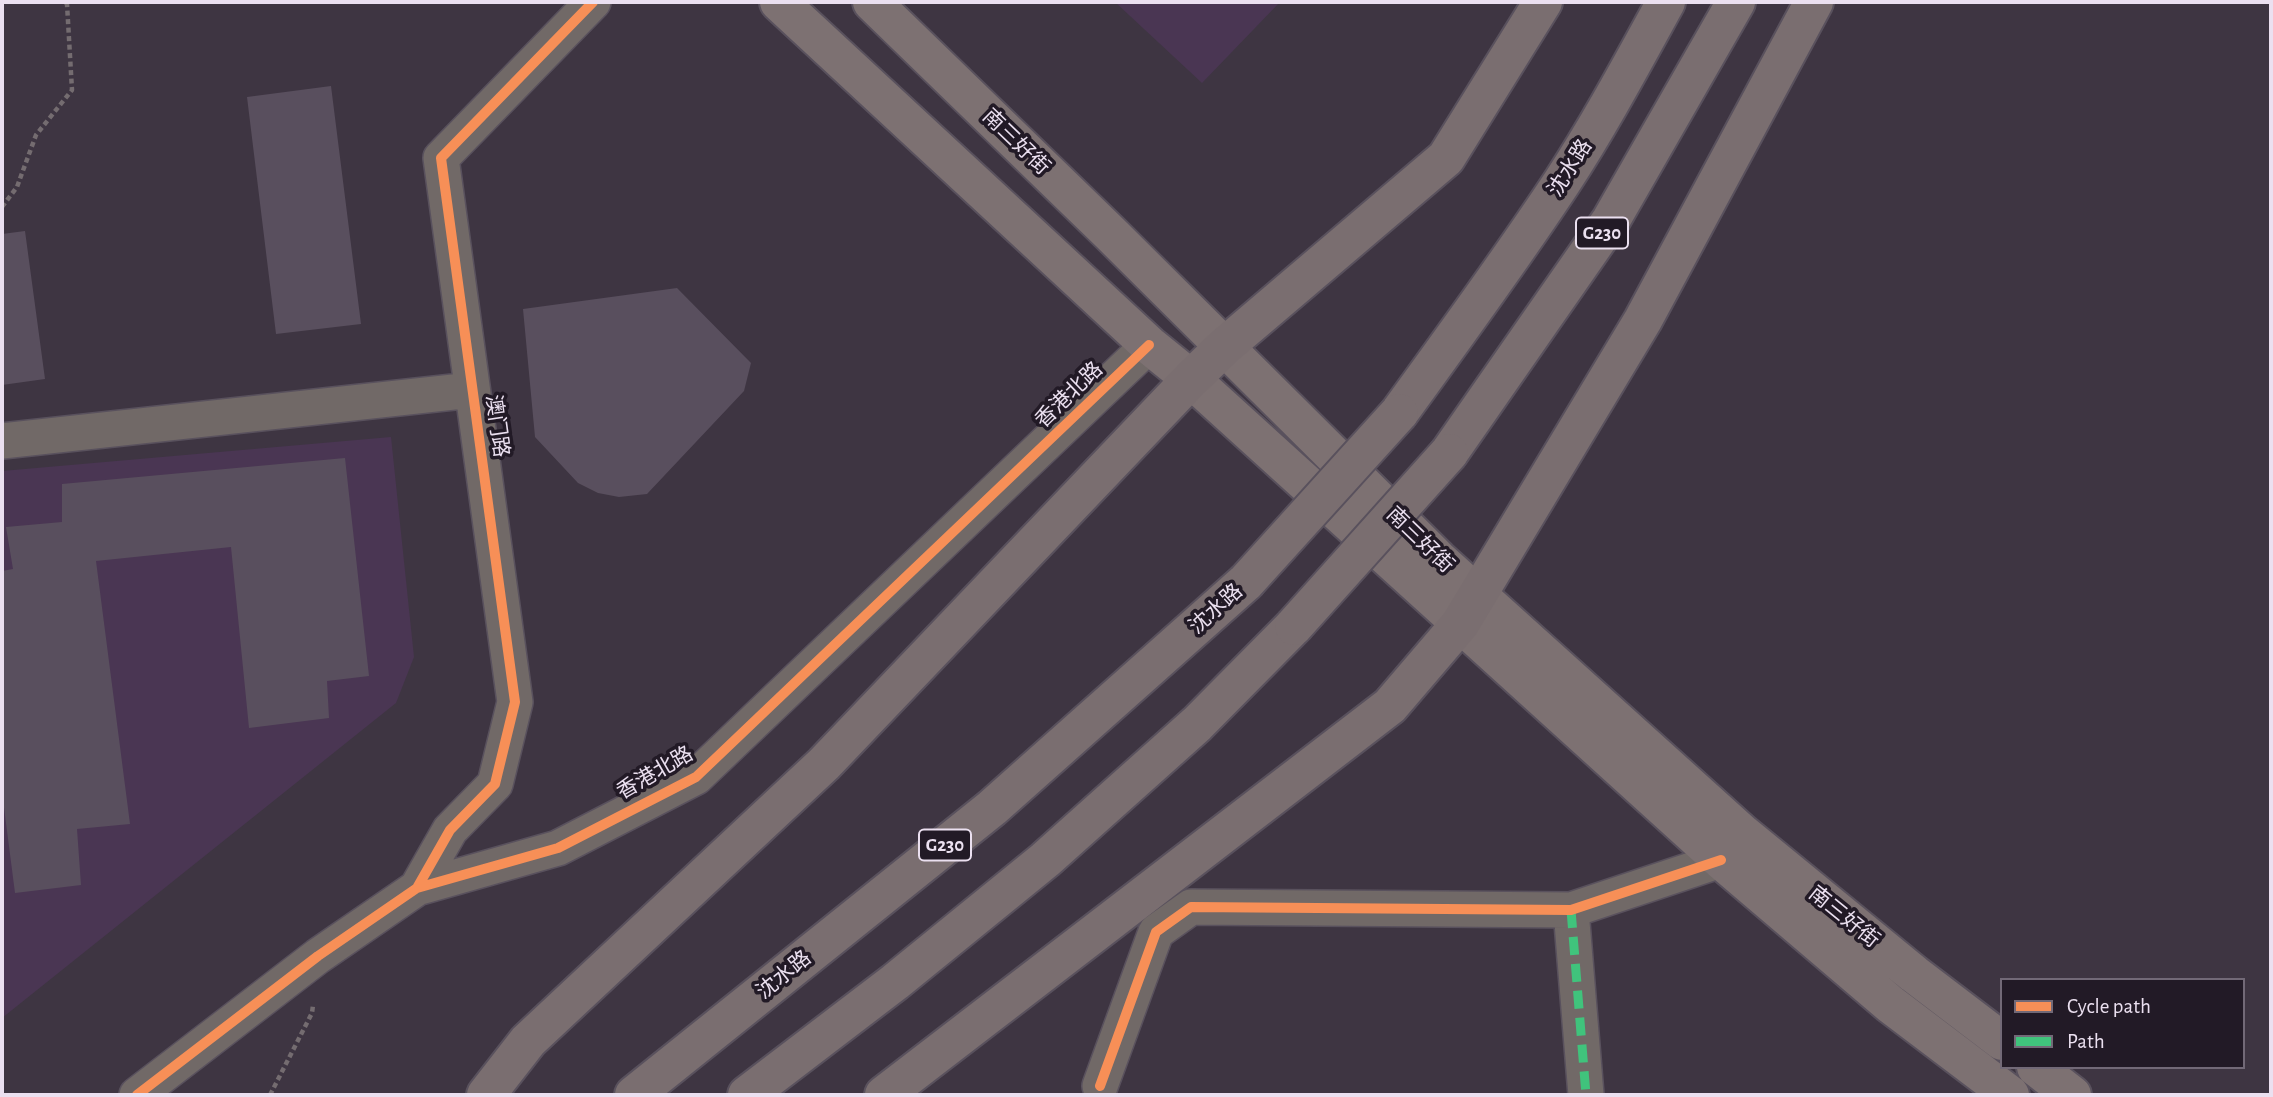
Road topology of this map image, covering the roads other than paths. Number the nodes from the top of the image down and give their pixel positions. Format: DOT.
graph roads {
  1 [pos="593,2"];
  2 [pos="779,2"];
  3 [pos="872,2"];
  4 [pos="1542,2"];
  5 [pos="1667,2"];
  6 [pos="1736,2"];
  7 [pos="1814,2"];
  8 [pos="1149,345"];
  9 [pos="1225,346"];
  10 [pos="1191,379"];
  11 [pos="472,390"];
  12 [pos="2,441"];
  13 [pos="1468,609"];
  14 [pos="1721,860"];
  15 [pos="416,888"];
  16 [pos="1572,910"];
  17 [pos="2000,1039"];
  18 [pos="2039,1069"];
  19 [pos="1100,1086"];
  20 [pos="137,1095"];
  21 [pos="486,1095"];
  22 [pos="634,1095"];
  23 [pos="747,1095"];
  24 [pos="884,1095"];
  25 [pos="1586,1095"];
  26 [pos="2010,1095"];
  27 [pos="2073,1095"];
  1 -- 11 [label="street, 澳门路"];
  2 -- 8 [label="main road"];
  3 -- 9 [label="main road, 南三好街"];
  4 -- 9 [label="highway"];
  5 -- 22 [label="highway, 沈水路 / G230, bridge"];
  6 -- 23 [label="highway, G230, bridge"];
  7 -- 13 [label="highway"];
  8 -- 10 [label="main road"];
  8 -- 15 [label="street, 香港北路"];
  9 -- 10 [label="highway"];
  9 -- 13 [label="main road, 南三好街"];
  10 -- 13 [label="main road"];
  10 -- 21 [label="highway"];
  11 -- 12 [label="street"];
  11 -- 15 [label="street, 澳门路"];
  13 -- 14 [label="main road"];
  13 -- 17 [label="main road, 南三好街"];
  13 -- 24 [label="highway"];
  14 -- 16 [label="street"];
  14 -- 26 [label="main road"];
  15 -- 20 [label="street, 香港北路"];
  16 -- 19 [label="street"];
  16 -- 25 [label="street"];
  18 -- 27 [label="main road"];
}
